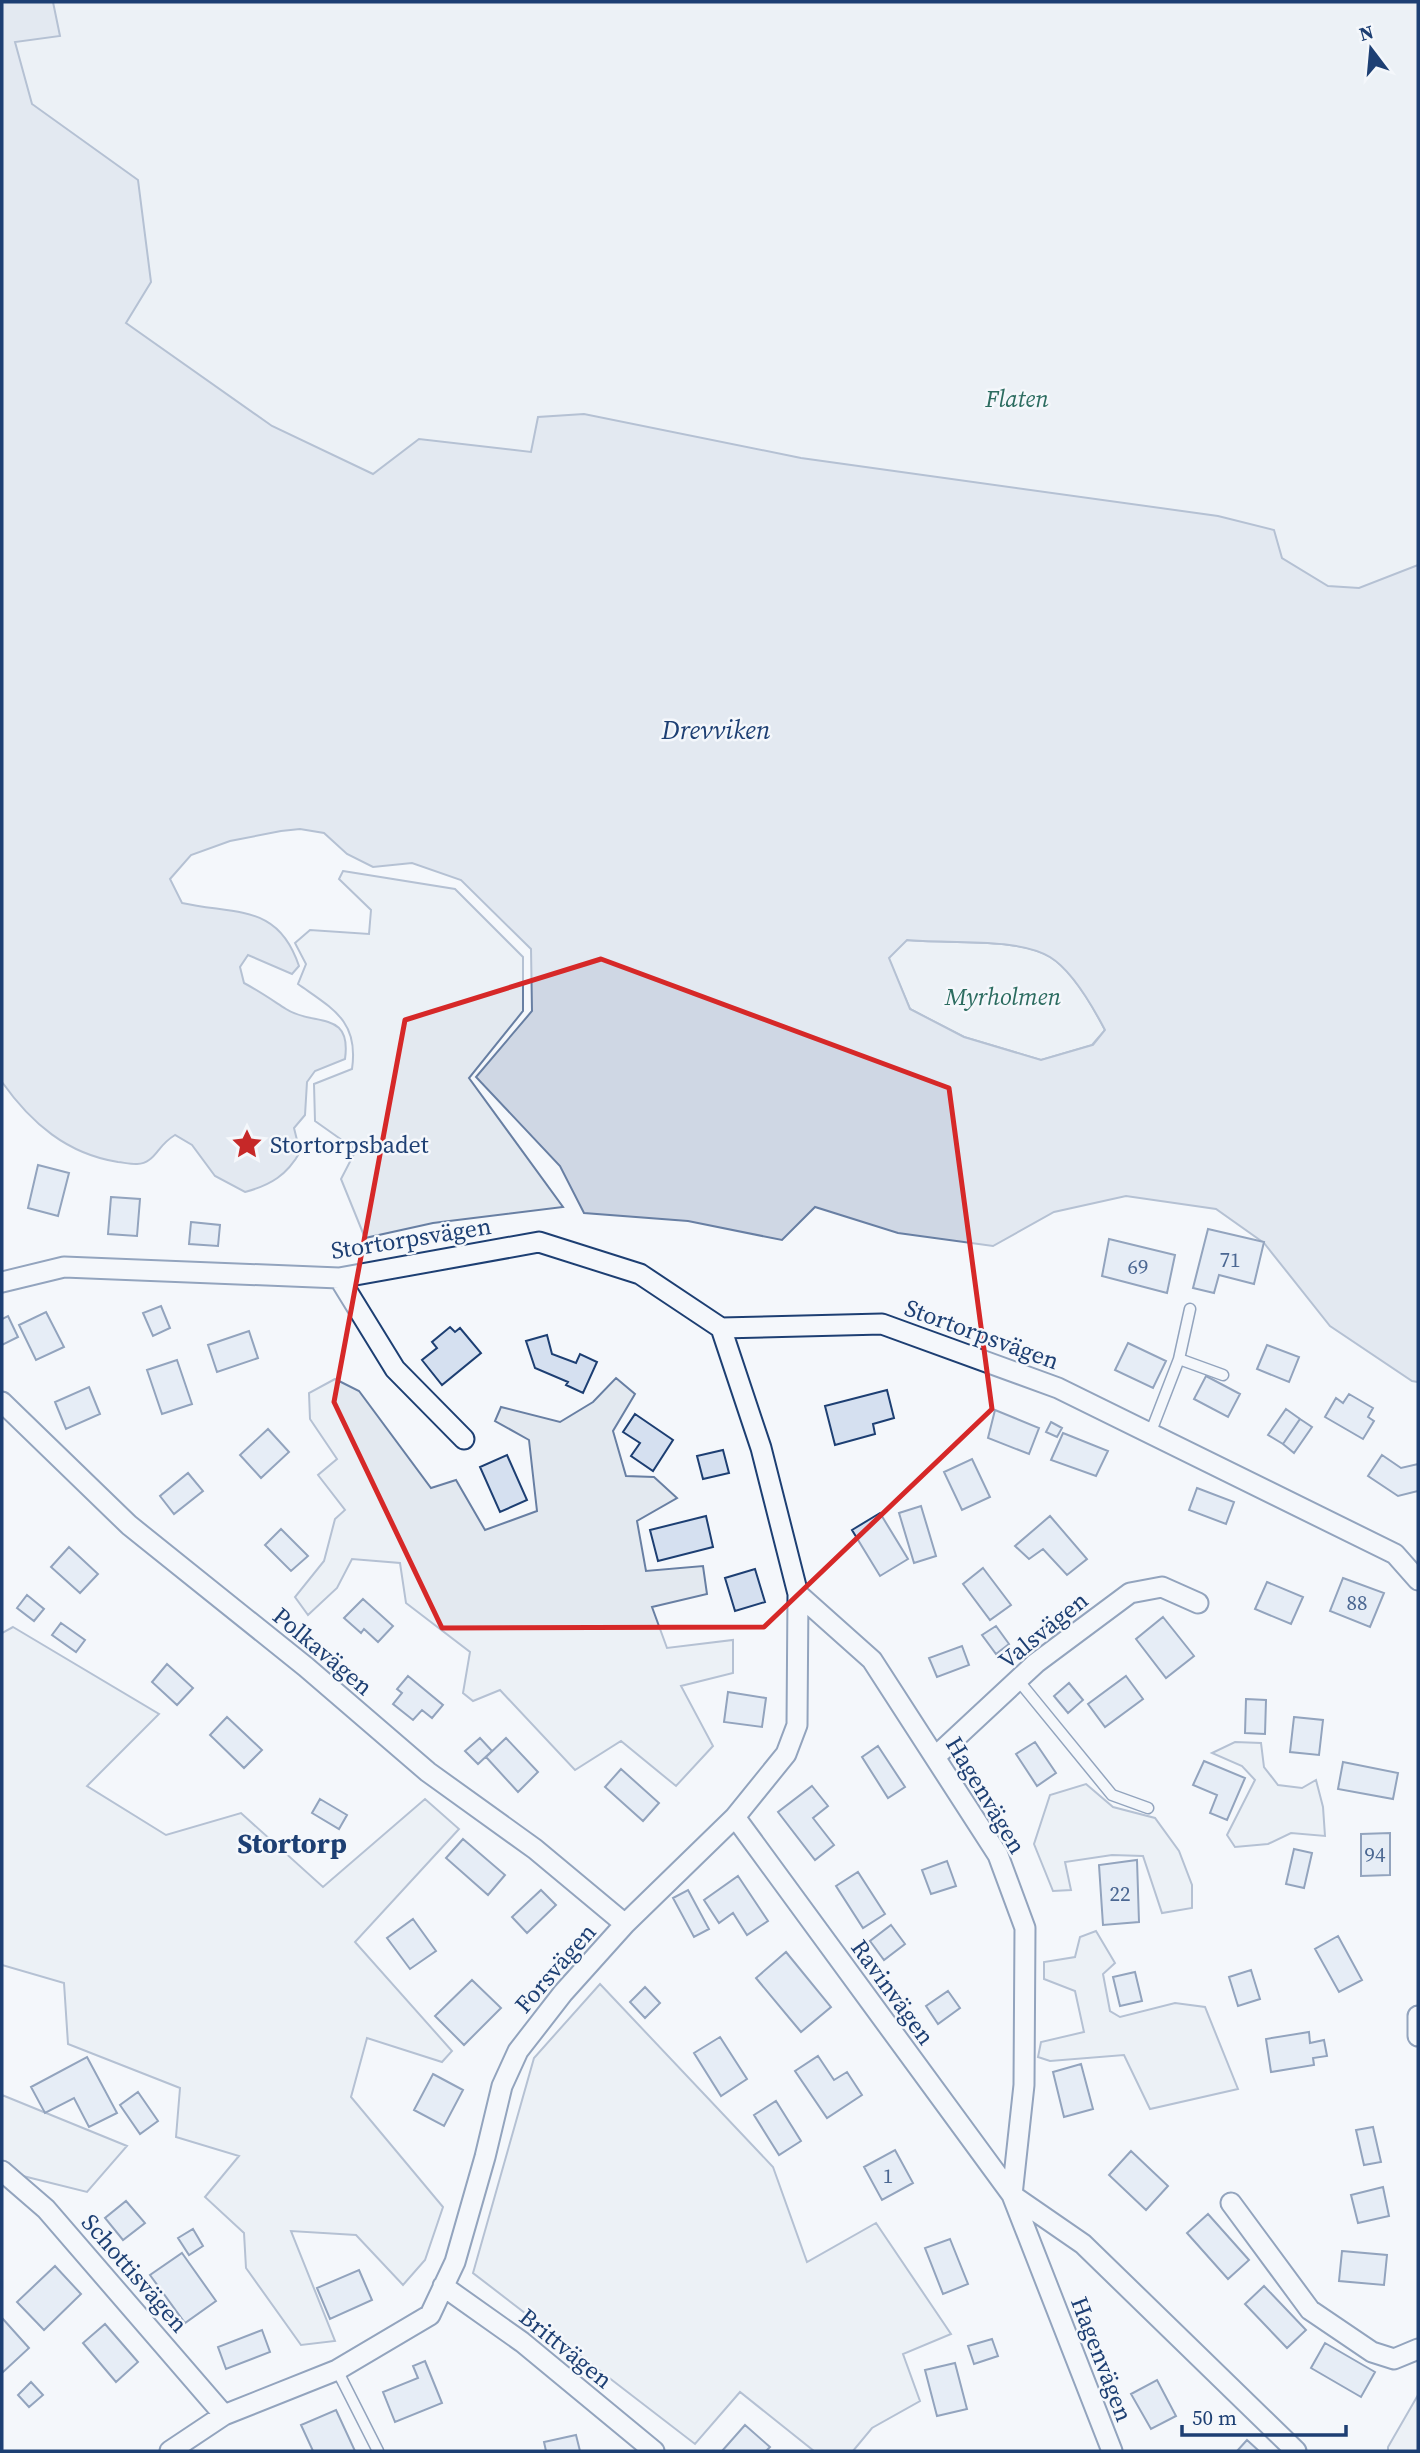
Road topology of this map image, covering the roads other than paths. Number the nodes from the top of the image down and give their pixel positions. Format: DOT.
graph roads {
  1 [pos="339,1278"];
  2 [pos="2,1282"];
  3 [pos="1190,1309"];
  4 [pos="721,1328"];
  5 [pos="1179,1359"];
  6 [pos="1223,1375"];
  7 [pos="2,1402"];
  8 [pos="1150,1434"];
  9 [pos="464,1439"];
  10 [pos="1418,1580"];
  11 [pos="798,1594"];
  12 [pos="1198,1603"];
  13 [pos="1018,1680"];
  14 [pos="935,1757"];
  15 [pos="1148,1808"];
  16 [pos="735,1818"];
  17 [pos="625,1924"];
  18 [pos="1418,2016"];
  19 [pos="1418,2036"];
  20 [pos="2,2171"];
  21 [pos="1012,2195"];
  22 [pos="1231,2203"];
  23 [pos="443,2286"];
  24 [pos="1418,2349"];
  25 [pos="337,2370"];
  26 [pos="225,2415"];
  27 [pos="170,2451"];
  28 [pos="378,2451"];
  29 [pos="654,2451"];
  30 [pos="1112,2451"];
  31 [pos="1296,2451"];
  1 -- 2 [label="street, Stortorpsvägen"];
  1 -- 4 [label="street, Stortorpsvägen"];
  1 -- 9 [label="street"];
  3 -- 5 [label="lane"];
  4 -- 8 [label="street, Stortorpsvägen"];
  4 -- 11 [label="street"];
  5 -- 6 [label="lane"];
  5 -- 8 [label="lane"];
  7 -- 17 [label="street, Polkavägen"];
  8 -- 10 [label="street, Stortorpsvägen"];
  11 -- 14 [label="street, Hagenvägen"];
  11 -- 16 [label="street, Forsvägen"];
  12 -- 13 [label="street, Valsvägen"];
  13 -- 14 [label="street, Valsvägen"];
  13 -- 15 [label="lane"];
  14 -- 21 [label="street, Hagenvägen"];
  16 -- 17 [label="street, Forsvägen"];
  16 -- 21 [label="street, Ravinvägen"];
  17 -- 23 [label="street, Forsvägen"];
  18 -- 19 [label="street"];
  20 -- 26 [label="street, Schottisvägen"];
  21 -- 30 [label="street, Hagenvägen"];
  21 -- 31 [label="street"];
  22 -- 24 [label="street"];
  23 -- 25 [label="street, Forsvägen"];
  23 -- 29 [label="street, Brittvägen"];
  25 -- 26 [label="street, Forsvägen"];
  25 -- 28 [label="lane"];
  26 -- 27 [label="street, Forsvägen"];
}
